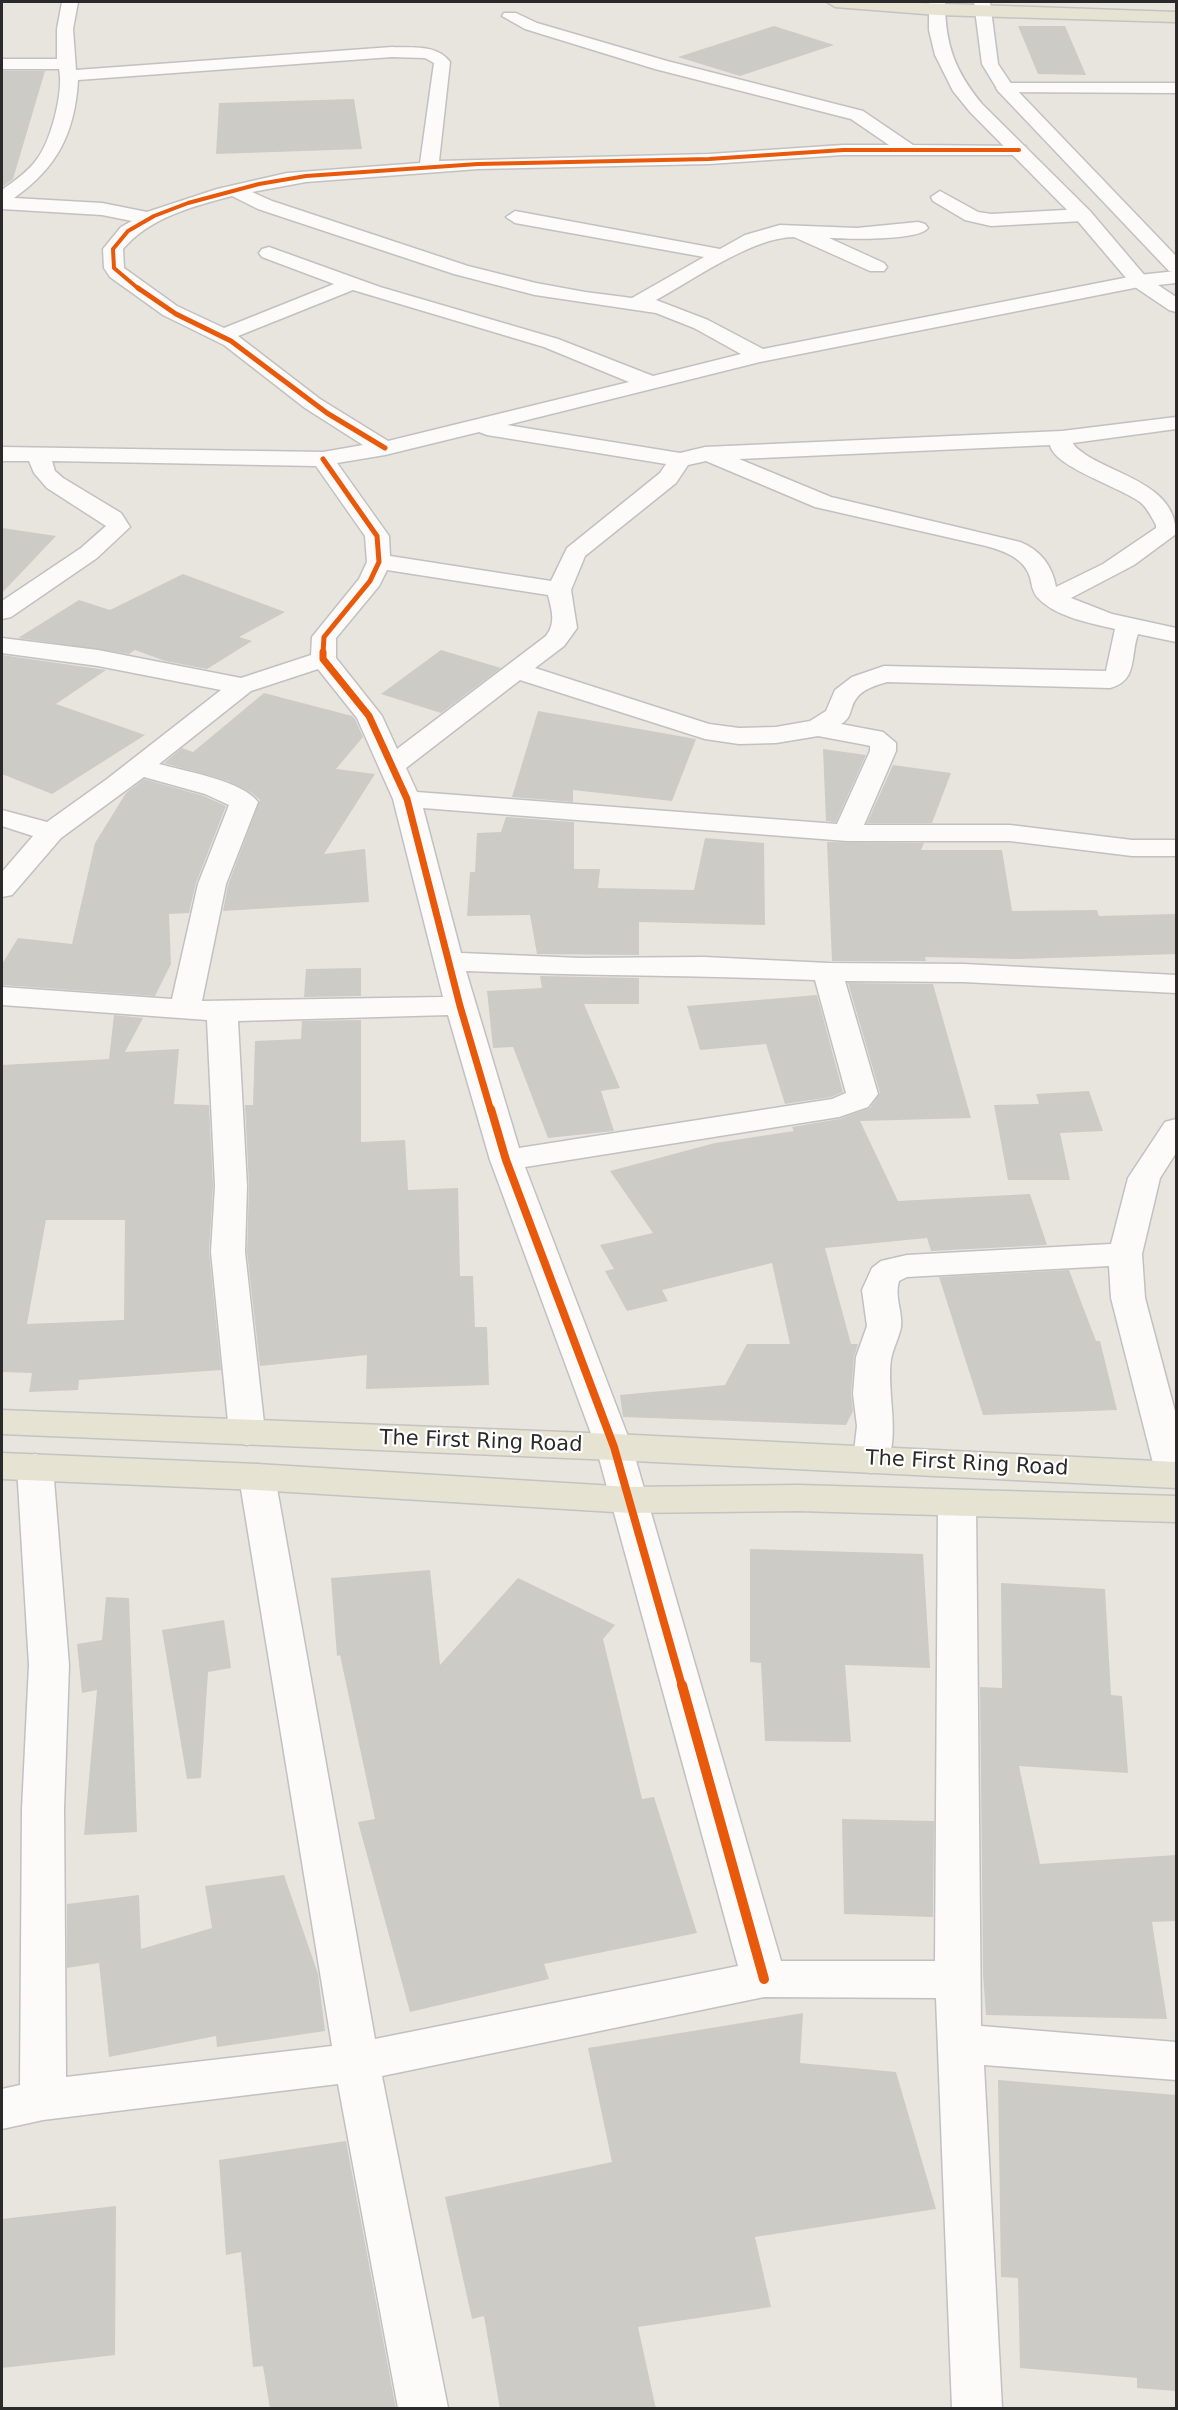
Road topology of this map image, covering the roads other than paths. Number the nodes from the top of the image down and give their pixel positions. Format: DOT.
graph roads {
  1 [pos="70,2"];
  2 [pos="835,2"];
  3 [pos="1143,2"];
  4 [pos="1176,2"];
  5 [pos="937,6"];
  6 [pos="982,7"];
  7 [pos="510,16"];
  8 [pos="1176,17"];
  9 [pos="2,64"];
  10 [pos="68,69"];
  11 [pos="1005,88"];
  12 [pos="1176,88"];
  13 [pos="909,150"];
  14 [pos="1019,150"];
  15 [pos="429,167"];
  16 [pos="234,190"];
  17 [pos="939,196"];
  18 [pos="2,198"];
  19 [pos="2,203"];
  20 [pos="1083,215"];
  21 [pos="515,217"];
  22 [pos="147,218"];
  23 [pos="918,228"];
  24 [pos="797,231"];
  25 [pos="269,253"];
  26 [pos="723,255"];
  27 [pos="877,267"];
  28 [pos="1176,267"];
  29 [pos="1176,277"];
  30 [pos="1139,281"];
  31 [pos="354,283"];
  32 [pos="635,304"];
  33 [pos="1176,306"];
  34 [pos="223,335"];
  35 [pos="760,356"];
  36 [pos="649,382"];
  37 [pos="1176,423"];
  38 [pos="474,425"];
  39 [pos="1062,438"];
  40 [pos="385,448"];
  41 [pos="705,454"];
  42 [pos="38,455"];
  43 [pos="4,457"];
  44 [pos="323,459"];
  45 [pos="680,459"];
  46 [pos="379,562"];
  47 [pos="559,590"];
  48 [pos="1052,598"];
  49 [pos="2,612"];
  50 [pos="1130,623"];
  51 [pos="1176,635"];
  52 [pos="2,645"];
  53 [pos="323,659"];
  54 [pos="517,671"];
  55 [pos="242,686"];
  56 [pos="818,728"];
  57 [pos="393,765"];
  58 [pos="139,767"];
  59 [pos="407,799"];
  60 [pos="2,818"];
  61 [pos="51,832"];
  62 [pos="847,833"];
  63 [pos="1176,848"];
  64 [pos="2,889"];
  65 [pos="449,961"];
  66 [pos="828,972"];
  67 [pos="1176,984"];
  68 [pos="2,996"];
  69 [pos="460,1006"];
  70 [pos="185,1011"];
  71 [pos="222,1012"];
  72 [pos="1176,1129"];
  73 [pos="506,1160"];
  74 [pos="1125,1254"];
  75 [pos="2,1422"];
  76 [pos="247,1432"];
  77 [pos="614,1447"];
  78 [pos="871,1460"];
  79 [pos="18,1467"];
  80 [pos="257,1477"];
  81 [pos="1176,1486"];
  82 [pos="630,1500"];
  83 [pos="957,1504"];
  84 [pos="764,1979"];
  85 [pos="957,1980"];
  86 [pos="961,2044"];
  87 [pos="1176,2061"];
  88 [pos="357,2062"];
  89 [pos="44,2100"];
  90 [pos="2,2109"];
  91 [pos="423,2409"];
  92 [pos="977,2409"];
  1 -- 10 [label="street"];
  2 -- 5 [label="main road"];
  3 -- 4 [label="main road"];
  5 -- 6 [label="main road"];
  5 -- 14 [label="street"];
  6 -- 8 [label="main road"];
  6 -- 11 [label="street"];
  7 -- 13 [label="street"];
  9 -- 10 [label="street"];
  10 -- 15 [label="street"];
  10 -- 18 [label="street"];
  11 -- 12 [label="street"];
  11 -- 28 [label="street"];
  13 -- 14 [label="street"];
  13 -- 15 [label="street"];
  14 -- 20 [label="street"];
  15 -- 16 [label="street"];
  16 -- 22 [label="street"];
  16 -- 32 [label="street"];
  17 -- 20 [label="street"];
  19 -- 22 [label="street"];
  20 -- 30 [label="street"];
  21 -- 26 [label="street"];
  22 -- 34 [label="street"];
  23 -- 24 [label="street"];
  24 -- 26 [label="street"];
  24 -- 27 [label="street"];
  25 -- 31 [label="street"];
  26 -- 32 [label="street"];
  29 -- 30 [label="street"];
  30 -- 33 [label="street"];
  30 -- 35 [label="street"];
  31 -- 34 [label="street"];
  31 -- 36 [label="street"];
  32 -- 35 [label="street"];
  34 -- 40 [label="street"];
  35 -- 36 [label="street"];
  36 -- 38 [label="street"];
  37 -- 39 [label="street"];
  38 -- 40 [label="street"];
  38 -- 45 [label="street"];
  39 -- 41 [label="street"];
  39 -- 48 [label="street"];
  40 -- 44 [label="street"];
  41 -- 45 [label="street"];
  41 -- 48 [label="street"];
  42 -- 43 [label="street"];
  42 -- 44 [label="street"];
  42 -- 49 [label="street"];
  44 -- 46 [label="street"];
  45 -- 47 [label="street"];
  46 -- 47 [label="street"];
  46 -- 53 [label="street"];
  47 -- 54 [label="street"];
  48 -- 50 [label="street"];
  50 -- 51 [label="street"];
  50 -- 56 [label="street"];
  52 -- 55 [label="street"];
  53 -- 55 [label="street"];
  53 -- 57 [label="street"];
  54 -- 56 [label="street"];
  54 -- 57 [label="street"];
  55 -- 58 [label="street"];
  56 -- 62 [label="street"];
  57 -- 59 [label="street"];
  58 -- 61 [label="street"];
  58 -- 70 [label="street"];
  59 -- 62 [label="street"];
  59 -- 65 [label="street"];
  60 -- 61 [label="street"];
  61 -- 64 [label="street"];
  62 -- 63 [label="street"];
  65 -- 66 [label="street"];
  65 -- 69 [label="street"];
  66 -- 67 [label="street"];
  66 -- 73 [label="street"];
  68 -- 70 [label="street"];
  69 -- 71 [label="street"];
  69 -- 73 [label="street"];
  70 -- 71 [label="street"];
  71 -- 76 [label="street"];
  72 -- 74 [label="street"];
  73 -- 77 [label="street"];
  74 -- 78 [label="street"];
  74 -- 81 [label="street"];
  75 -- 76 [label="main road, The First Ring Road"];
  76 -- 77 [label="main road, The First Ring Road"];
  77 -- 78 [label="main road, The First Ring Road"];
  77 -- 82 [label="street"];
  78 -- 81 [label="main road, The First Ring Road"];
  79 -- 80 [label="main road"];
  79 -- 89 [label="street"];
  80 -- 82 [label="main road"];
  80 -- 88 [label="street"];
  81 -- 83 [label="main road"];
  82 -- 83 [label="main road"];
  82 -- 84 [label="street"];
  83 -- 85 [label="street"];
  84 -- 85 [label="street"];
  84 -- 88 [label="street"];
  85 -- 86 [label="street"];
  86 -- 87 [label="street"];
  86 -- 92 [label="street"];
  88 -- 89 [label="street"];
  88 -- 91 [label="street"];
  89 -- 90 [label="street"];
}
